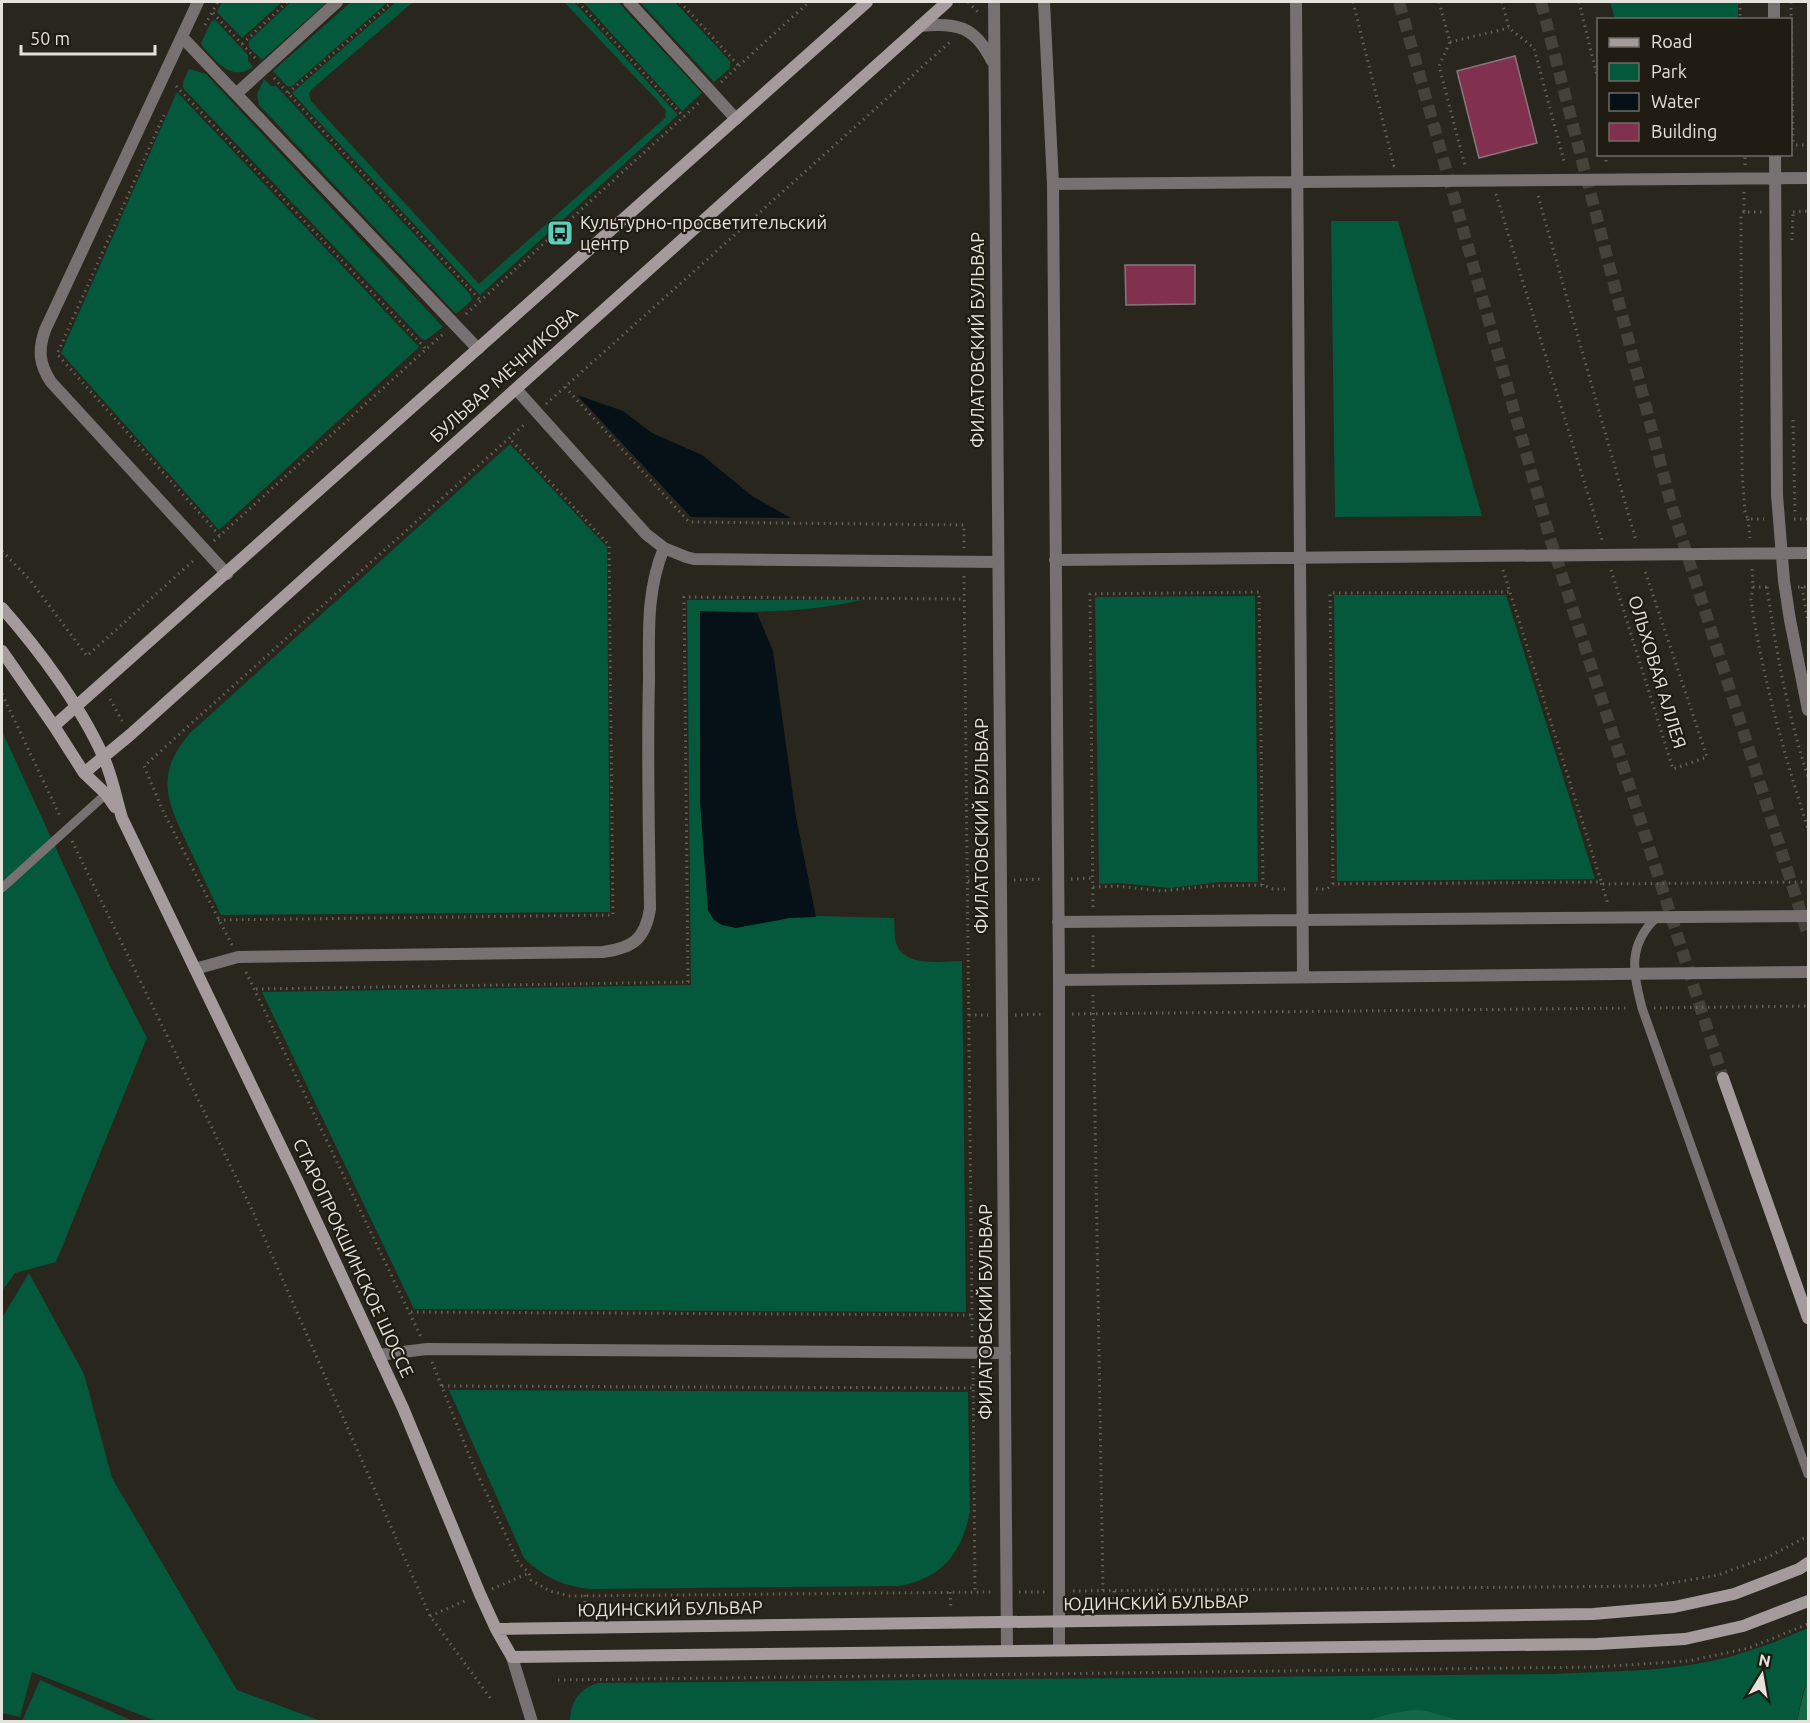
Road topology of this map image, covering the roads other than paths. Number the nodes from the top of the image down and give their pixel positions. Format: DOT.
graph roads {
  1 [pos="198,2"];
  2 [pos="337,2"];
  3 [pos="629,2"];
  4 [pos="867,2"];
  5 [pos="947,2"];
  6 [pos="1044,2"];
  7 [pos="1296,2"];
  8 [pos="1774,2"];
  9 [pos="990,5"];
  10 [pos="1774,18"];
  11 [pos="920,26"];
  12 [pos="182,37"];
  13 [pos="994,65"];
  14 [pos="236,94"];
  15 [pos="736,119"];
  16 [pos="1775,156"];
  17 [pos="1809,178"];
  18 [pos="1775,179"];
  19 [pos="1296,183"];
  20 [pos="1053,184"];
  21 [pos="478,349"];
  22 [pos="516,389"];
  23 [pos="664,548"];
  24 [pos="1781,553"];
  25 [pos="1809,553"];
  26 [pos="1299,558"];
  27 [pos="1055,560"];
  28 [pos="998,562"];
  29 [pos="227,574"];
  30 [pos="2,608"];
  31 [pos="2,651"];
  32 [pos="76,706"];
  33 [pos="1809,710"];
  34 [pos="54,726"];
  35 [pos="104,758"];
  36 [pos="84,773"];
  37 [pos="106,794"];
  38 [pos="122,818"];
  39 [pos="2,888"];
  40 [pos="1809,916"];
  41 [pos="1658,917"];
  42 [pos="1303,920"];
  43 [pos="1058,922"];
  44 [pos="195,969"];
  45 [pos="1809,972"];
  46 [pos="1634,974"];
  47 [pos="1303,977"];
  48 [pos="1059,980"];
  49 [pos="1723,1078"];
  50 [pos="1809,1318"];
  51 [pos="1005,1353"];
  52 [pos="378,1354"];
  53 [pos="1808,1474"];
  54 [pos="1809,1563"];
  55 [pos="1809,1601"];
  56 [pos="1059,1622"];
  57 [pos="1007,1623"];
  58 [pos="496,1629"];
  59 [pos="1007,1650"];
  60 [pos="1059,1650"];
  61 [pos="512,1657"];
  62 [pos="532,1722"];
  1 -- 12 [label="street"];
  2 -- 14 [label="street"];
  3 -- 15 [label="street"];
  4 -- 15 [label="street, БУЛЬВАР МЕЧНИКОВА"];
  5 -- 11 [label="street, БУЛЬВАР МЕЧНИКОВА"];
  6 -- 20 [label="street"];
  7 -- 19 [label="street"];
  8 -- 10 [label="street"];
  9 -- 13 [label="street, ФИЛАТОВСКИЙ БУЛЬВАР"];
  11 -- 13 [label="street"];
  11 -- 22 [label="street, БУЛЬВАР МЕЧНИКОВА"];
  12 -- 14 [label="street"];
  12 -- 29 [label="street"];
  13 -- 28 [label="street, ФИЛАТОВСКИЙ БУЛЬВАР"];
  14 -- 21 [label="street"];
  15 -- 21 [label="street, БУЛЬВАР МЕЧНИКОВА"];
  16 -- 18 [label="street"];
  17 -- 18 [label="street"];
  18 -- 19 [label="street"];
  18 -- 24 [label="street"];
  19 -- 20 [label="street"];
  19 -- 26 [label="street"];
  20 -- 27 [label="street"];
  21 -- 29 [label="street, БУЛЬВАР МЕЧНИКОВА"];
  22 -- 23 [label="street"];
  22 -- 35 [label="street, БУЛЬВАР МЕЧНИКОВА"];
  23 -- 28 [label="street"];
  23 -- 44 [label="street"];
  24 -- 25 [label="street"];
  24 -- 26 [label="street"];
  24 -- 33 [label="street"];
  26 -- 27 [label="street"];
  26 -- 42 [label="street"];
  27 -- 43 [label="street"];
  28 -- 51 [label="street, ФИЛАТОВСКИЙ БУЛЬВАР"];
  29 -- 32 [label="street, БУЛЬВАР МЕЧНИКОВА"];
  30 -- 32 [label="street, СТАРОПРОКШИНСКОЕ ШОССЕ"];
  31 -- 34 [label="street, СТАРОПРОКШИНСКОЕ ШОССЕ"];
  32 -- 34 [label="street, БУЛЬВАР МЕЧНИКОВА"];
  32 -- 35 [label="street, СТАРОПРОКШИНСКОЕ ШОССЕ"];
  34 -- 36 [label="street, СТАРОПРОКШИНСКОЕ ШОССЕ"];
  35 -- 36 [label="street, БУЛЬВАР МЕЧНИКОВА"];
  35 -- 38 [label="street, СТАРОПРОКШИНСКОЕ ШОССЕ"];
  36 -- 37 [label="street, СТАРОПРОКШИНСКОЕ ШОССЕ"];
  37 -- 38 [label="street, СТАРОПРОКШИНСКОЕ ШОССЕ"];
  37 -- 39 [label="lane"];
  38 -- 44 [label="street, СТАРОПРОКШИНСКОЕ ШОССЕ"];
  40 -- 41 [label="street"];
  41 -- 42 [label="street"];
  41 -- 46 [label="lane"];
  42 -- 43 [label="street"];
  42 -- 47 [label="street"];
  43 -- 48 [label="street"];
  44 -- 52 [label="street, СТАРОПРОКШИНСКОЕ ШОССЕ"];
  45 -- 46 [label="street"];
  46 -- 47 [label="street"];
  46 -- 53 [label="lane"];
  47 -- 48 [label="street"];
  48 -- 56 [label="street"];
  49 -- 50 [label="street"];
  51 -- 52 [label="street"];
  51 -- 57 [label="street, ФИЛАТОВСКИЙ БУЛЬВАР"];
  52 -- 58 [label="street, СТАРОПРОКШИНСКОЕ ШОССЕ"];
  54 -- 56 [label="street, ЮДИНСКИЙ БУЛЬВАР"];
  55 -- 60 [label="street"];
  56 -- 57 [label="street, ЮДИНСКИЙ БУЛЬВАР"];
  56 -- 60 [label="street"];
  57 -- 58 [label="street, ЮДИНСКИЙ БУЛЬВАР"];
  57 -- 59 [label="street, ФИЛАТОВСКИЙ БУЛЬВАР"];
  58 -- 61 [label="street, СТАРОПРОКШИНСКОЕ ШОССЕ"];
  59 -- 60 [label="street"];
  59 -- 61 [label="street"];
  61 -- 62 [label="street, СТАРОПРОКШИНСКОЕ ШОССЕ"];
}
